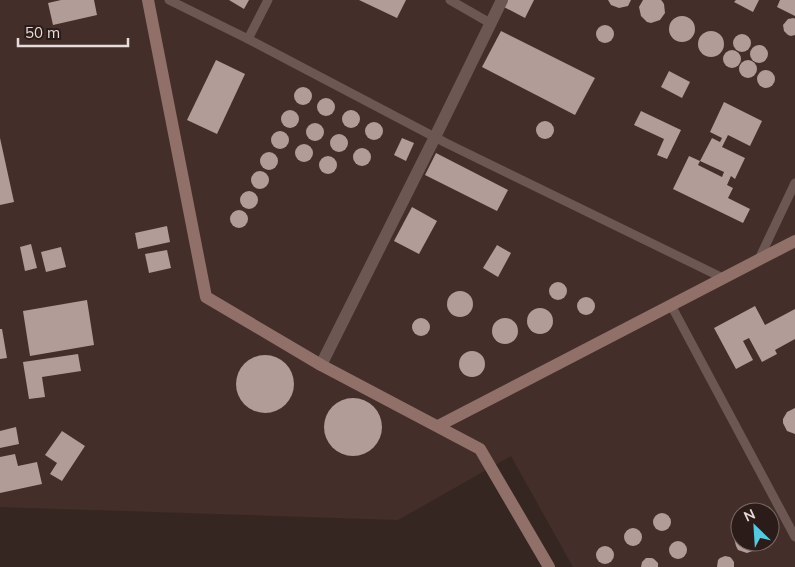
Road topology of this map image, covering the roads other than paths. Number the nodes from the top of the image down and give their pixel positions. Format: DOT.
graph roads {
  1 [pos="148,0"];
  2 [pos="168,0"];
  3 [pos="268,0"];
  4 [pos="450,0"];
  5 [pos="502,0"];
  6 [pos="179,3"];
  7 [pos="490,22"];
  8 [pos="248,39"];
  9 [pos="435,137"];
  10 [pos="795,183"];
  11 [pos="795,240"];
  12 [pos="759,259"];
  13 [pos="723,278"];
  14 [pos="671,305"];
  15 [pos="321,365"];
  16 [pos="438,426"];
  17 [pos="795,537"];
  18 [pos="549,567"];
  1 -- 15 [label="street"];
  2 -- 6 [label="lane"];
  3 -- 8 [label="lane"];
  4 -- 7 [label="lane"];
  5 -- 7 [label="street"];
  6 -- 8 [label="lane"];
  7 -- 9 [label="street"];
  8 -- 9 [label="lane"];
  9 -- 13 [label="lane"];
  9 -- 15 [label="street"];
  10 -- 12 [label="lane"];
  11 -- 12 [label="street"];
  12 -- 13 [label="street"];
  13 -- 14 [label="street"];
  14 -- 16 [label="street"];
  14 -- 17 [label="lane"];
  15 -- 16 [label="street"];
  16 -- 18 [label="street"];
}
